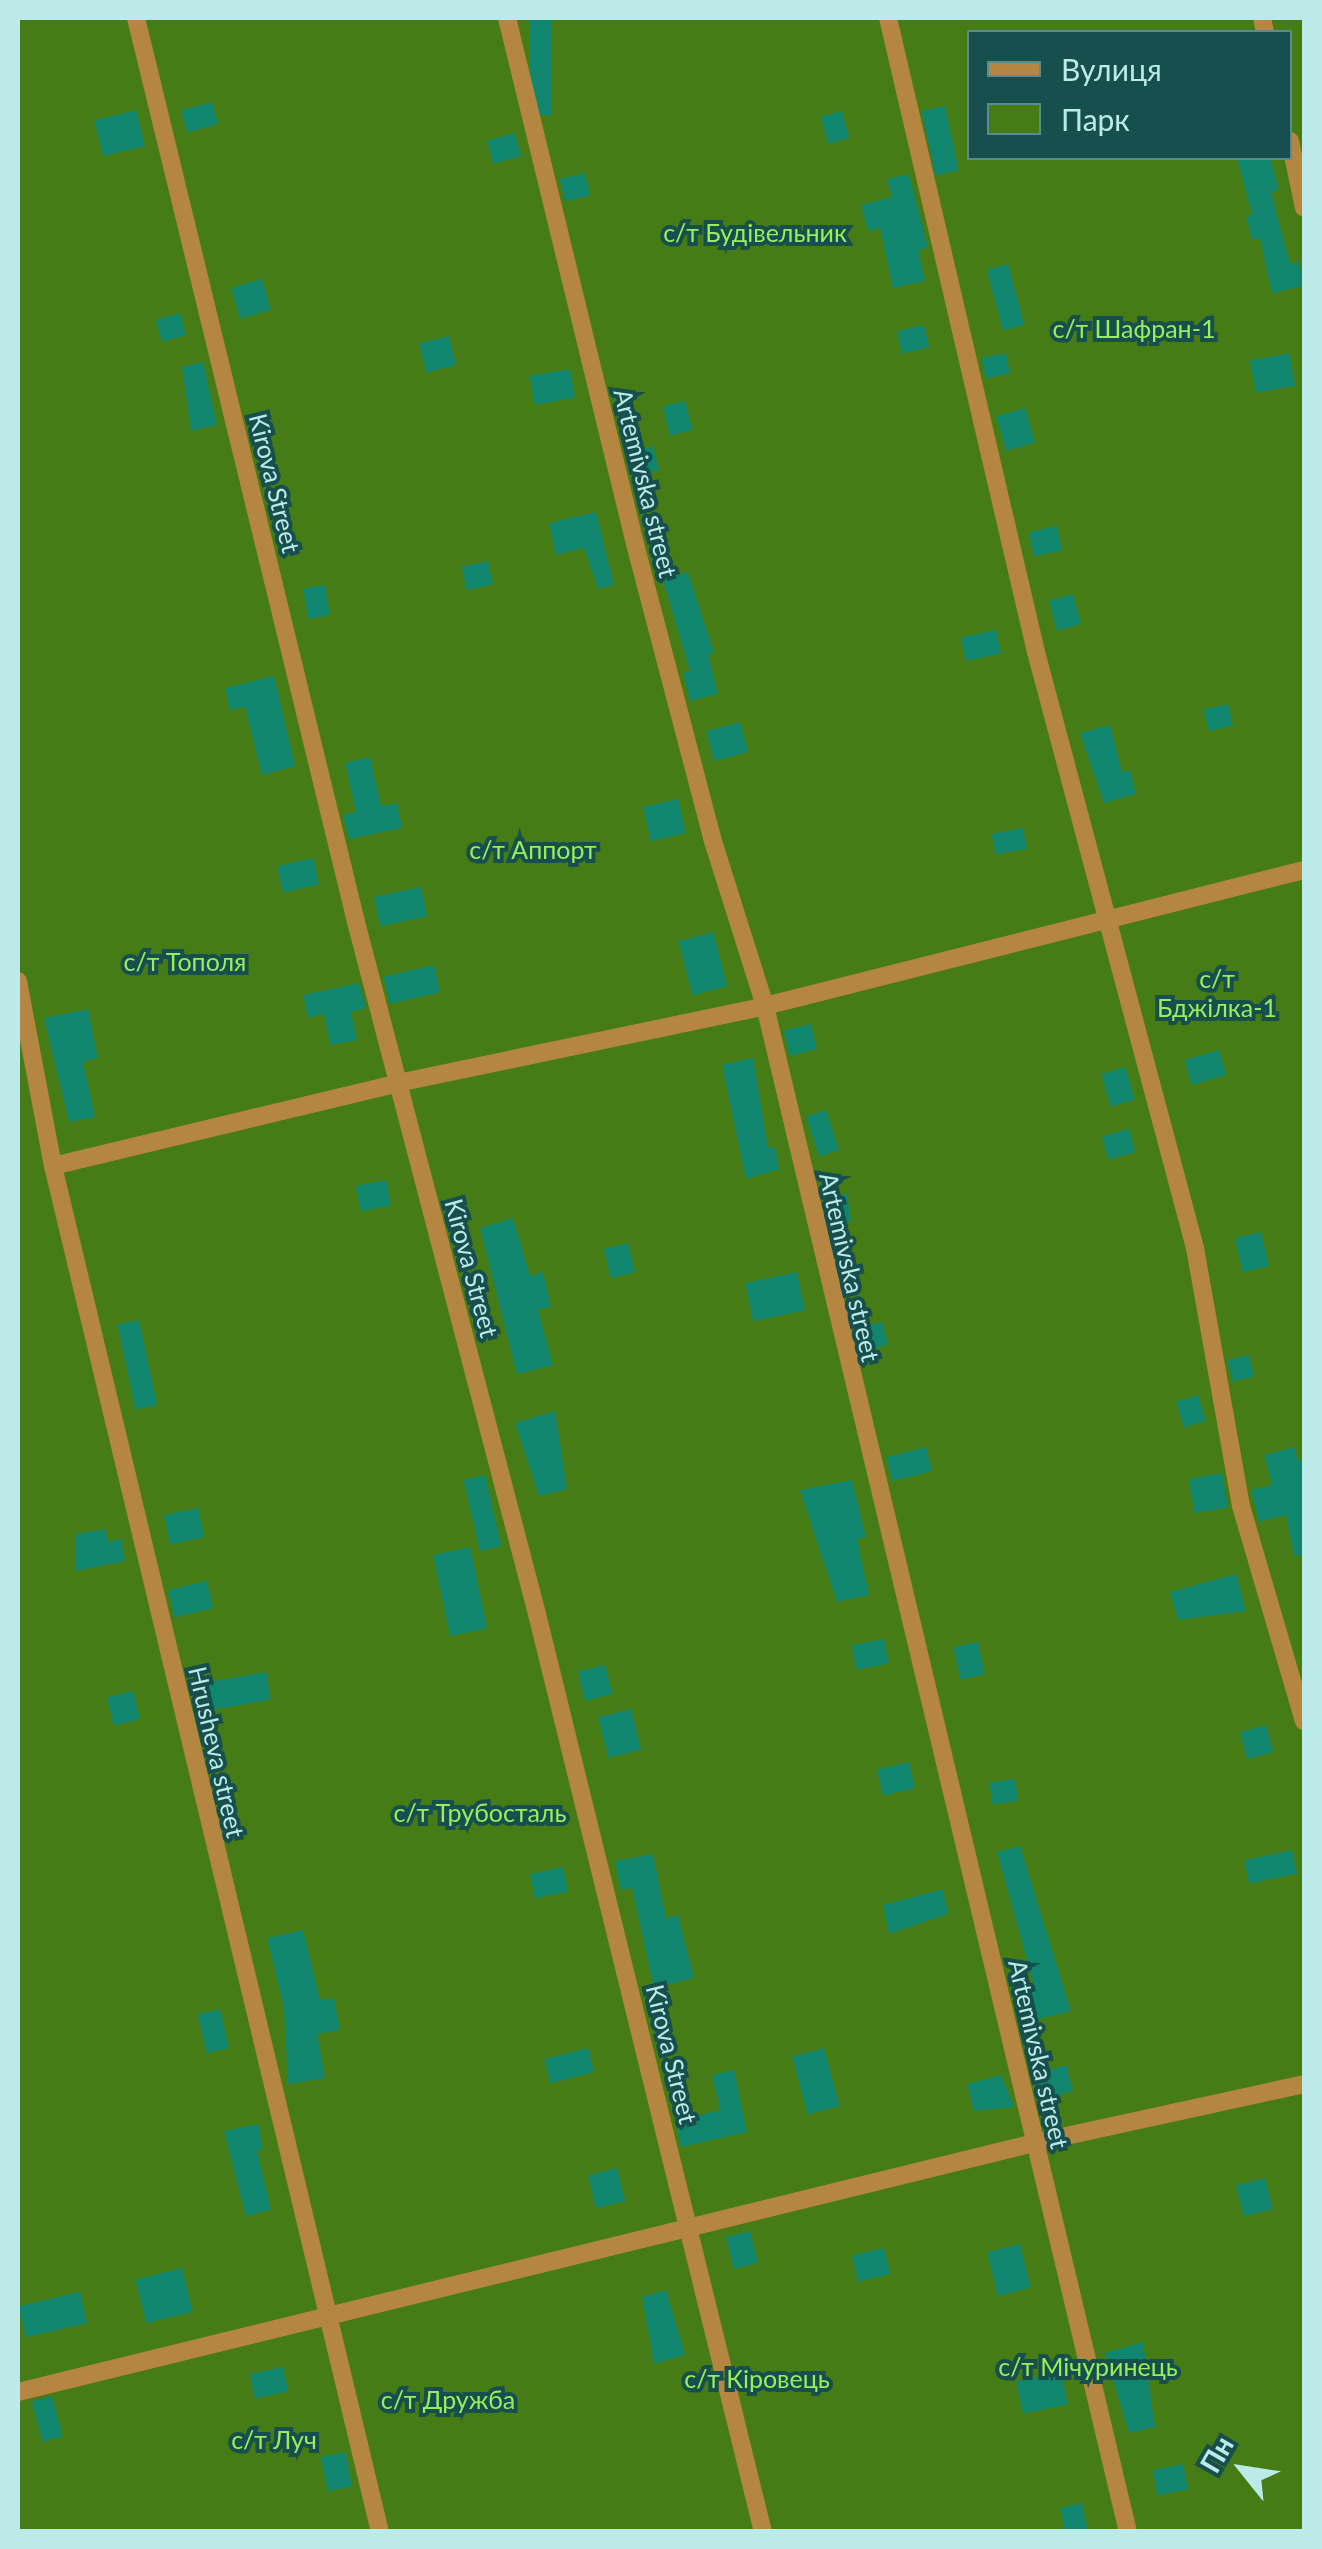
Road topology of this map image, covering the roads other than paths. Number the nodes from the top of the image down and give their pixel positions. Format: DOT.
graph roads {
  1 [pos="136,18"];
  2 [pos="506,18"];
  3 [pos="888,18"];
  4 [pos="1292,151"];
  5 [pos="1304,208"];
  6 [pos="1304,870"];
  7 [pos="1108,924"];
  8 [pos="18,981"];
  9 [pos="765,1006"];
  10 [pos="398,1082"];
  11 [pos="53,1166"];
  12 [pos="1304,1722"];
  13 [pos="1304,2084"];
  14 [pos="1034,2143"];
  15 [pos="690,2232"];
  16 [pos="327,2314"];
  17 [pos="18,2392"];
  18 [pos="380,2532"];
  19 [pos="763,2532"];
  20 [pos="1128,2532"];
  1 -- 10 [label="street, Kirova Street"];
  2 -- 9 [label="street, Artemivska street"];
  3 -- 7 [label="street"];
  4 -- 5 [label="street"];
  6 -- 7 [label="street"];
  7 -- 9 [label="street"];
  7 -- 12 [label="street"];
  8 -- 11 [label="street, Hrusheva street"];
  9 -- 10 [label="street"];
  9 -- 14 [label="street, Artemivska street"];
  10 -- 11 [label="street"];
  10 -- 15 [label="street, Kirova Street"];
  11 -- 16 [label="street, Hrusheva street"];
  13 -- 14 [label="street"];
  14 -- 15 [label="street"];
  14 -- 20 [label="street, Artemivska street"];
  15 -- 16 [label="street"];
  15 -- 19 [label="street, Kirova Street"];
  16 -- 17 [label="street"];
  16 -- 18 [label="street, Hrusheva street"];
}
